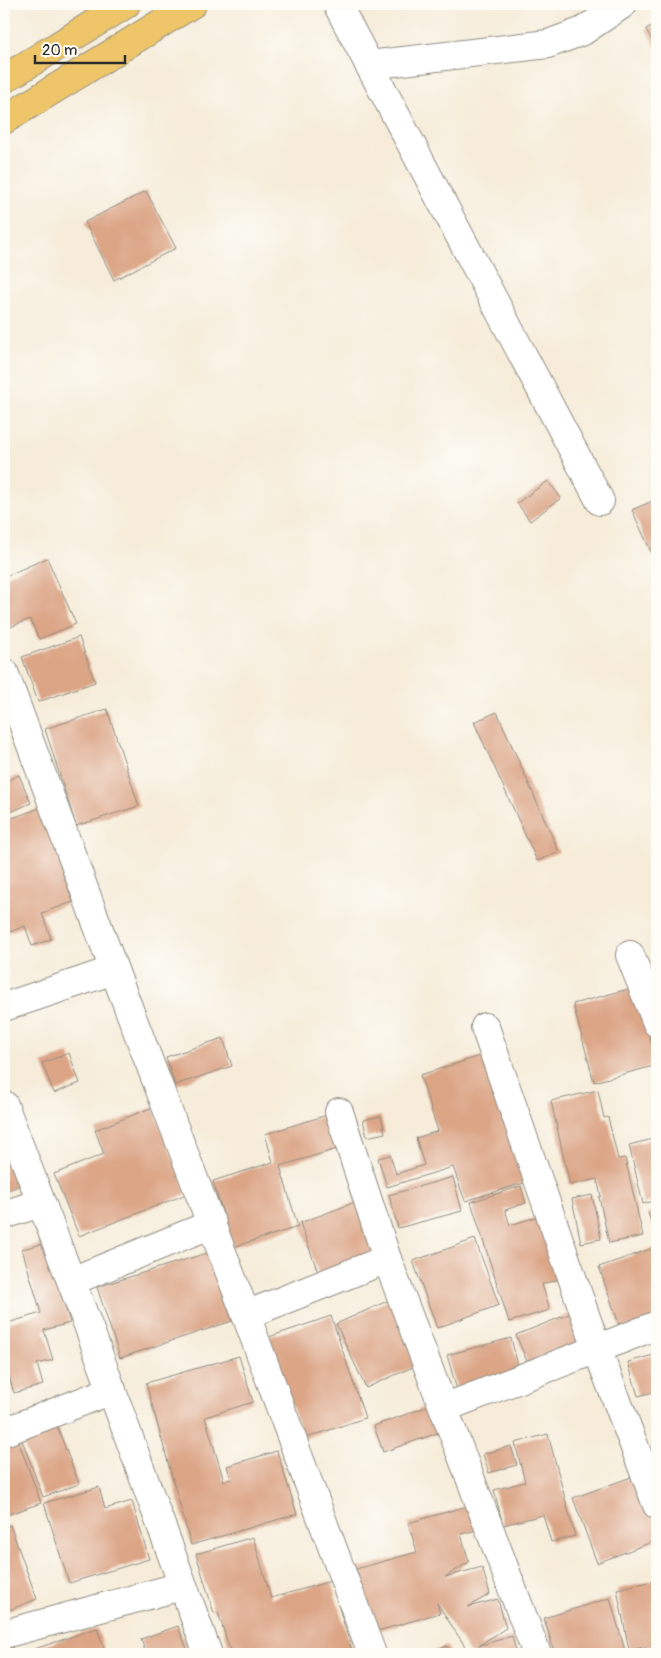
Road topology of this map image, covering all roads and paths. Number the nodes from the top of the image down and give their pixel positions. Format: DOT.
graph roads {
  1 [pos="126,4"];
  2 [pos="192,4"];
  3 [pos="337,4"];
  4 [pos="623,4"];
  5 [pos="369,65"];
  6 [pos="4,79"];
  7 [pos="4,120"];
  8 [pos="600,501"];
  9 [pos="4,672"];
  10 [pos="630,955"];
  11 [pos="114,970"];
  12 [pos="4,1007"];
  13 [pos="657,1023"];
  14 [pos="485,1027"];
  15 [pos="4,1104"];
  16 [pos="338,1112"];
  17 [pos="40,1203"];
  18 [pos="4,1215"];
  19 [pos="212,1224"];
  20 [pos="388,1259"];
  21 [pos="72,1281"];
  22 [pos="246,1315"];
  23 [pos="657,1325"];
  24 [pos="597,1349"];
  25 [pos="112,1390"];
  26 [pos="444,1408"];
  27 [pos="4,1432"];
  28 [pos="657,1505"];
  29 [pos="182,1586"];
  30 [pos="4,1634"];
  31 [pos="366,1653"];
  32 [pos="208,1654"];
  33 [pos="536,1654"];
  1 -- 6 [label="main road"];
  2 -- 7 [label="main road"];
  3 -- 5 [label="street"];
  4 -- 5 [label="street"];
  5 -- 8 [label="street"];
  9 -- 11 [label="street"];
  10 -- 13 [label="street"];
  11 -- 12 [label="street"];
  11 -- 19 [label="street"];
  14 -- 24 [label="street"];
  15 -- 17 [label="street"];
  16 -- 20 [label="street"];
  17 -- 18 [label="street"];
  17 -- 21 [label="street"];
  19 -- 21 [label="street"];
  19 -- 22 [label="street"];
  20 -- 22 [label="street"];
  20 -- 26 [label="street"];
  21 -- 25 [label="street"];
  22 -- 31 [label="street"];
  23 -- 24 [label="street"];
  24 -- 26 [label="street"];
  24 -- 28 [label="street"];
  25 -- 27 [label="street"];
  25 -- 29 [label="street"];
  26 -- 33 [label="street"];
  29 -- 30 [label="street"];
  29 -- 32 [label="street"];
}
